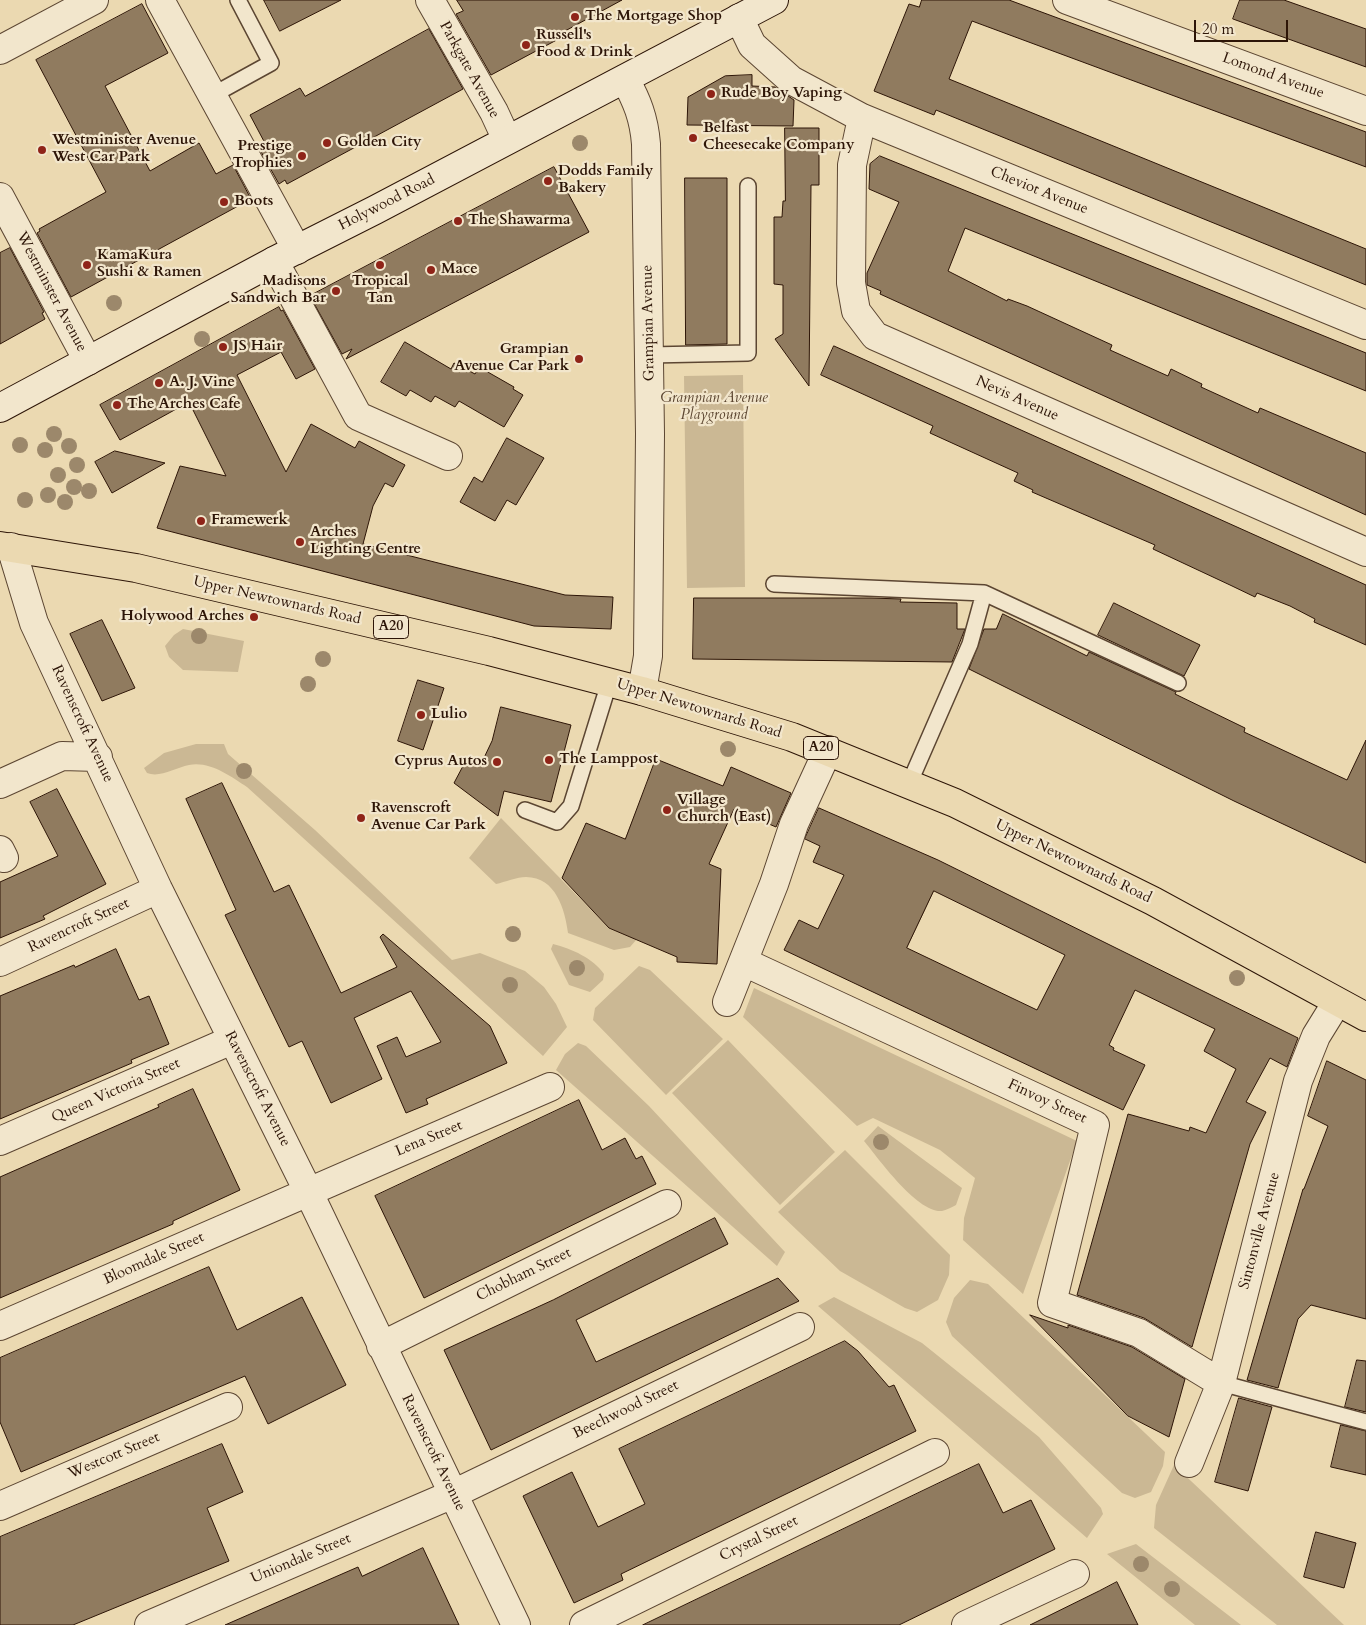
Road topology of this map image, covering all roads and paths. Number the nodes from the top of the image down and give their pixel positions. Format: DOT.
graph roads {
  1 [pos="94,0"];
  2 [pos="160,0"];
  3 [pos="238,0"];
  4 [pos="430,0"];
  5 [pos="774,0"];
  6 [pos="1067,0"];
  7 [pos="739,18"];
  8 [pos="0,50"];
  9 [pos="625,79"];
  10 [pos="210,96"];
  11 [pos="1366,111"];
  12 [pos="862,118"];
  13 [pos="507,140"];
  14 [pos="748,186"];
  15 [pos="0,197"];
  16 [pos="286,256"];
  17 [pos="1366,325"];
  18 [pos="649,355"];
  19 [pos="88,361"];
  20 [pos="0,408"];
  21 [pos="448,456"];
  22 [pos="4,543"];
  23 [pos="1366,552"];
  24 [pos="774,584"];
  25 [pos="984,593"];
  26 [pos="609,682"];
  27 [pos="1178,683"];
  28 [pos="642,691"];
  29 [pos="94,750"];
  30 [pos="828,750"];
  31 [pos="0,784"];
  32 [pos="909,784"];
  33 [pos="525,810"];
  34 [pos="158,889"];
  35 [pos="0,962"];
  36 [pos="744,962"];
  37 [pos="727,1002"];
  38 [pos="1337,1002"];
  39 [pos="1366,1017"];
  40 [pos="232,1040"];
  41 [pos="550,1087"];
  42 [pos="0,1141"];
  43 [pos="308,1192"];
  44 [pos="667,1204"];
  45 [pos="0,1326"];
  46 [pos="800,1327"];
  47 [pos="381,1346"];
  48 [pos="1221,1384"];
  49 [pos="228,1407"];
  50 [pos="1366,1422"];
  51 [pos="935,1453"];
  52 [pos="1189,1463"];
  53 [pos="453,1494"];
  54 [pos="0,1506"];
  55 [pos="1075,1574"];
  56 [pos="149,1625"];
  57 [pos="516,1625"];
  58 [pos="584,1625"];
  59 [pos="966,1625"];
  1 -- 8 [label="street"];
  2 -- 10 [label="street"];
  3 -- 10 [label="lane"];
  4 -- 13 [label="street, Parkgate Avenue"];
  5 -- 7 [label="street, Holywood Road"];
  6 -- 11 [label="street, Lomond Avenue"];
  7 -- 9 [label="street, Holywood Road"];
  7 -- 12 [label="street, Cheviot Avenue"];
  9 -- 13 [label="street, Holywood Road"];
  9 -- 18 [label="street, Grampian Avenue"];
  10 -- 16 [label="street"];
  12 -- 17 [label="street, Cheviot Avenue"];
  12 -- 23 [label="street, Nevis Avenue"];
  13 -- 16 [label="street, Holywood Road"];
  14 -- 18 [label="lane"];
  15 -- 19 [label="street, Westminster Avenue"];
  16 -- 19 [label="street, Holywood Road"];
  16 -- 21 [label="street"];
  18 -- 28 [label="street, Grampian Avenue"];
  19 -- 20 [label="street, Holywood Road"];
  22 -- 26 [label="main road, Upper Newtownards Road / A20"];
  22 -- 29 [label="street, Ravenscroft Avenue"];
  24 -- 25 [label="lane"];
  25 -- 27 [label="lane"];
  25 -- 32 [label="lane"];
  26 -- 28 [label="main road, Upper Newtownards Road / A20"];
  26 -- 33 [label="lane"];
  28 -- 30 [label="main road, Upper Newtownards Road / A20"];
  29 -- 31 [label="street"];
  29 -- 34 [label="street, Ravenscroft Avenue"];
  30 -- 32 [label="main road, Upper Newtownards Road / A20"];
  30 -- 36 [label="street"];
  32 -- 38 [label="main road, Upper Newtownards Road / A20"];
  34 -- 35 [label="street, Ravencroft Street"];
  34 -- 40 [label="street, Ravenscroft Avenue"];
  36 -- 37 [label="street"];
  36 -- 48 [label="street, Finvoy Street"];
  38 -- 39 [label="main road, Upper Newtownards Road / A20"];
  38 -- 48 [label="street, Sintonville Avenue"];
  40 -- 42 [label="street, Queen Victoria Street"];
  40 -- 43 [label="street, Ravenscroft Avenue"];
  41 -- 43 [label="street, Lena Street"];
  43 -- 45 [label="street, Bloomdale Street"];
  43 -- 47 [label="street, Ravenscroft Avenue"];
  44 -- 47 [label="street, Chobham Street"];
  46 -- 53 [label="street, Beechwood Street"];
  47 -- 53 [label="street, Ravenscroft Avenue"];
  48 -- 50 [label="lane"];
  48 -- 52 [label="street, Sintonville Avenue"];
  49 -- 54 [label="street, Westcott Street"];
  51 -- 58 [label="street, Crystal Street"];
  53 -- 56 [label="street, Uniondale Street"];
  53 -- 57 [label="street, Ravenscroft Avenue"];
  55 -- 59 [label="street"];
}
